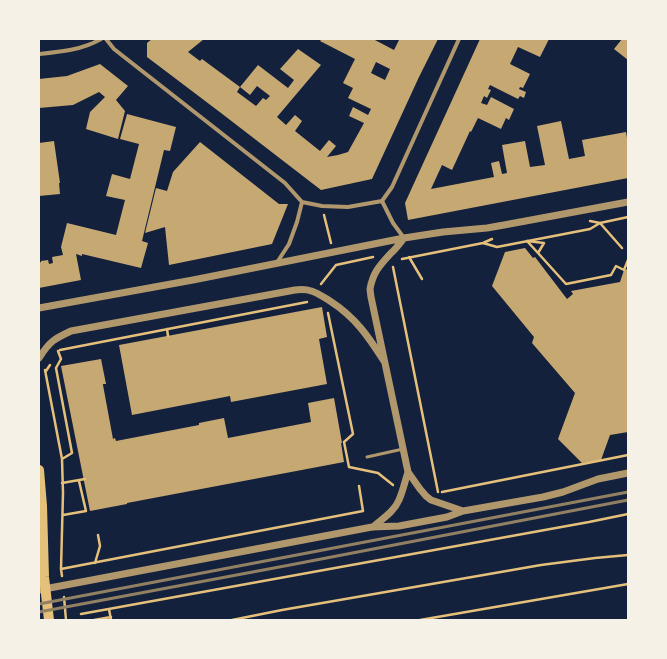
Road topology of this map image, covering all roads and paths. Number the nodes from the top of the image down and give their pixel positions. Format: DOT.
graph roads {
  1 [pos="101,39"];
  2 [pos="106,39"];
  3 [pos="459,39"];
  4 [pos="39,54"];
  5 [pos="382,201"];
  6 [pos="302,202"];
  7 [pos="628,202"];
  8 [pos="322,206"];
  9 [pos="628,217"];
  10 [pos="600,223"];
  11 [pos="404,238"];
  12 [pos="527,241"];
  13 [pos="622,248"];
  14 [pos="333,252"];
  15 [pos="538,253"];
  16 [pos="409,257"];
  17 [pos="628,260"];
  18 [pos="383,261"];
  19 [pos="392,263"];
  20 [pos="276,264"];
  21 [pos="336,265"];
  22 [pos="422,279"];
  23 [pos="326,307"];
  24 [pos="39,308"];
  25 [pos="331,328"];
  26 [pos="167,329"];
  27 [pos="326,329"];
  28 [pos="168,336"];
  29 [pos="58,350"];
  30 [pos="41,361"];
  31 [pos="384,361"];
  32 [pos="403,449"];
  33 [pos="628,455"];
  34 [pos="367,457"];
  35 [pos="62,459"];
  36 [pos="39,470"];
  37 [pos="408,472"];
  38 [pos="628,473"];
  39 [pos="85,479"];
  40 [pos="79,481"];
  41 [pos="62,483"];
  42 [pos="359,486"];
  43 [pos="396,488"];
  44 [pos="463,511"];
  45 [pos="628,514"];
  46 [pos="63,515"];
  47 [pos="372,527"];
  48 [pos="98,535"];
  49 [pos="628,554"];
  50 [pos="95,563"];
  51 [pos="61,569"];
  52 [pos="62,574"];
  53 [pos="628,584"];
  54 [pos="39,590"];
  55 [pos="109,608"];
  56 [pos="81,614"];
  57 [pos="111,618"];
  58 [pos="49,620"];
  59 [pos="94,620"];
  60 [pos="232,620"];
  61 [pos="420,620"];
  1 -- 4 [label="street"];
  2 -- 6 [label="street"];
  3 -- 5 [label="street"];
  5 -- 8 [label="street"];
  5 -- 11 [label="street"];
  6 -- 8 [label="street"];
  6 -- 20 [label="street"];
  7 -- 11 [label="street"];
  8 -- 14 [label="path"];
  9 -- 10 [label="path"];
  10 -- 12 [label="path"];
  10 -- 13 [label="path"];
  11 -- 14 [label="street"];
  11 -- 18 [label="street"];
  12 -- 15 [label="path"];
  12 -- 15 [label="path"];
  12 -- 16 [label="path"];
  14 -- 20 [label="street"];
  14 -- 21 [label="path"];
  15 -- 17 [label="path"];
  16 -- 19 [label="path"];
  16 -- 22 [label="path"];
  18 -- 19 [label="path"];
  18 -- 31 [label="street"];
  19 -- 33 [label="path"];
  20 -- 24 [label="street"];
  23 -- 25 [label="path"];
  25 -- 27 [label="path"];
  25 -- 43 [label="path"];
  26 -- 28 [label="path"];
  29 -- 35 [label="path"];
  30 -- 31 [label="street"];
  30 -- 35 [label="path"];
  31 -- 32 [label="street"];
  32 -- 34 [label="lane"];
  32 -- 37 [label="street"];
  35 -- 41 [label="path"];
  36 -- 58 [label="main road"];
  37 -- 44 [label="street"];
  37 -- 47 [label="street"];
  38 -- 44 [label="street"];
  39 -- 40 [label="path"];
  40 -- 41 [label="path"];
  40 -- 46 [label="path"];
  41 -- 46 [label="path"];
  42 -- 50 [label="path"];
  44 -- 47 [label="street"];
  45 -- 55 [label="path"];
  46 -- 51 [label="path"];
  47 -- 54 [label="street"];
  48 -- 50 [label="path"];
  49 -- 60 [label="path"];
  50 -- 51 [label="path"];
  51 -- 52 [label="path"];
  53 -- 61 [label="path"];
  55 -- 56 [label="path"];
  55 -- 57 [label="path"];
  57 -- 59 [label="path"];
}
